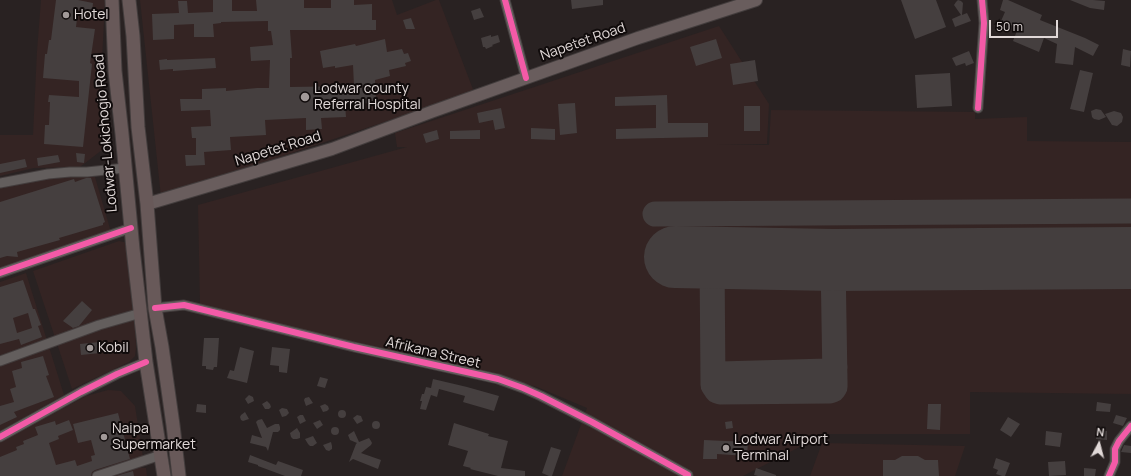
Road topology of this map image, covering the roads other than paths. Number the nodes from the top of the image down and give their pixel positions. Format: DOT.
graph roads {
  1 [pos="112,0"];
  2 [pos="129,0"];
  3 [pos="505,0"];
  4 [pos="756,0"];
  5 [pos="982,0"];
  6 [pos="526,78"];
  7 [pos="978,108"];
  8 [pos="125,168"];
  9 [pos="0,183"];
  10 [pos="147,204"];
  11 [pos="131,228"];
  12 [pos="0,273"];
  13 [pos="155,308"];
  14 [pos="140,313"];
  15 [pos="0,361"];
  16 [pos="146,362"];
  17 [pos="1131,426"];
  18 [pos="0,437"];
  19 [pos="161,455"];
  20 [pos="688,475"];
  21 [pos="97,476"];
  22 [pos="164,476"];
  23 [pos="179,476"];
  24 [pos="1109,476"];
  1 -- 8 [label="highway, Lodwar-Lokichogio Road"];
  2 -- 10 [label="highway"];
  3 -- 6 [label="street"];
  4 -- 6 [label="main road, Napetet Road"];
  5 -- 7 [label="street"];
  6 -- 10 [label="main road, Napetet Road"];
  8 -- 9 [label="street"];
  8 -- 11 [label="highway, Lodwar-Lokichogio Road"];
  10 -- 13 [label="highway"];
  11 -- 12 [label="street"];
  11 -- 14 [label="highway, Lodwar-Lokichogio Road"];
  13 -- 20 [label="street, Afrikana Street"];
  13 -- 23 [label="highway"];
  14 -- 15 [label="street"];
  14 -- 16 [label="highway, Lodwar-Lokichogio Road"];
  16 -- 18 [label="street"];
  16 -- 19 [label="highway, Lodwar-Lokichogio Road"];
  17 -- 24 [label="street"];
  19 -- 21 [label="street"];
  19 -- 22 [label="highway, Lodwar-Lokichogio Road"];
}
